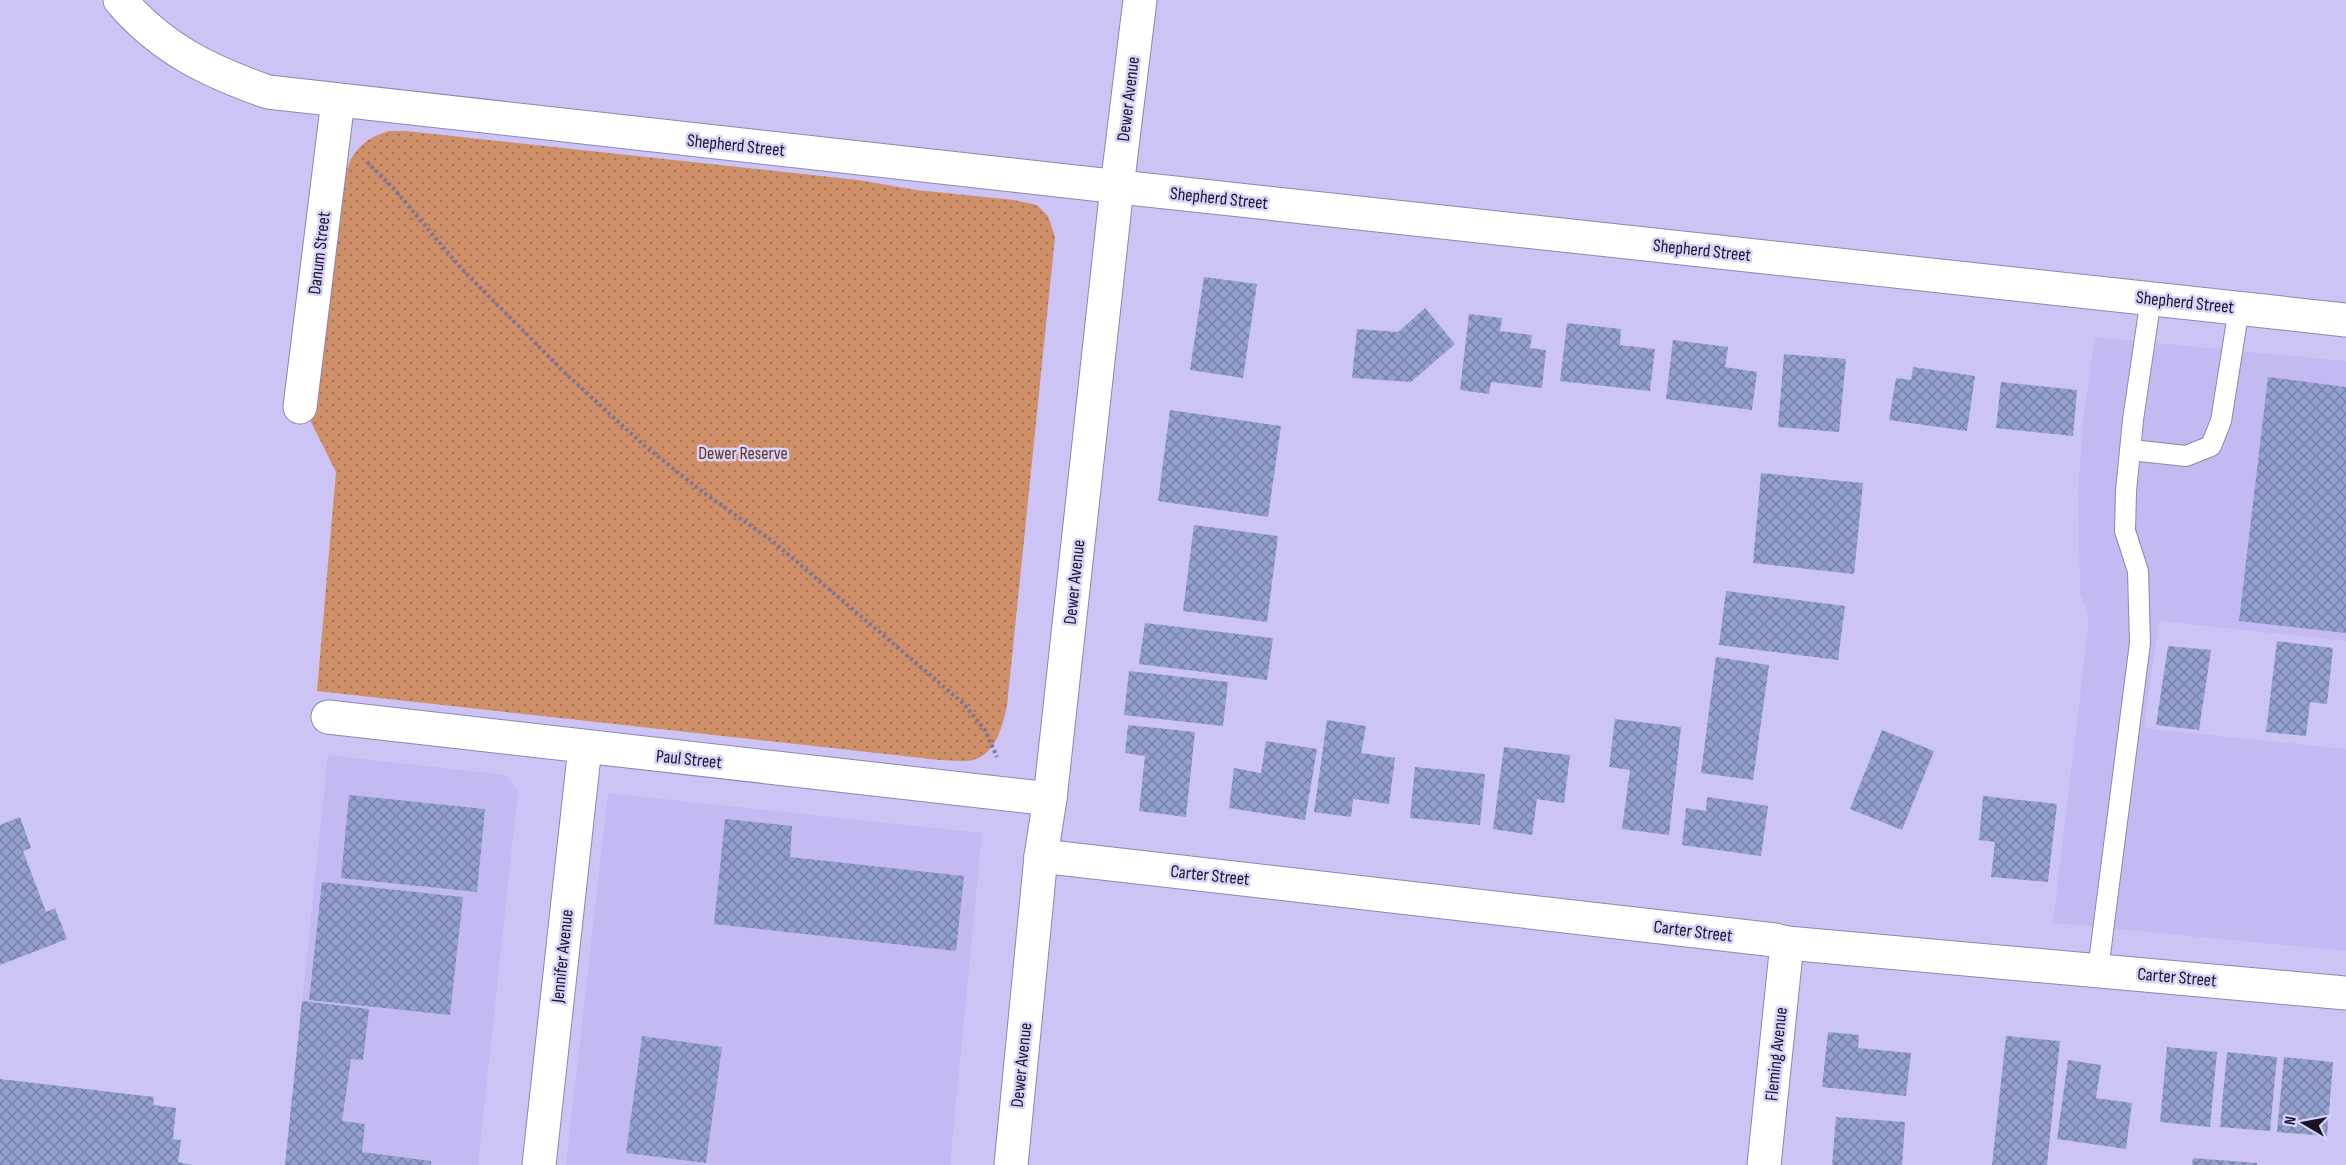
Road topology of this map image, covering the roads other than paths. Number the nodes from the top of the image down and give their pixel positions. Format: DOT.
graph roads {
  1 [pos="120,0"];
  2 [pos="1140,0"];
  3 [pos="338,100"];
  4 [pos="1117,187"];
  5 [pos="2151,298"];
  6 [pos="2239,308"];
  7 [pos="2346,320"];
  8 [pos="300,406"];
  9 [pos="2131,450"];
  10 [pos="328,717"];
  11 [pos="585,747"];
  12 [pos="1050,799"];
  13 [pos="1041,856"];
  14 [pos="1787,943"];
  15 [pos="2098,970"];
  16 [pos="2346,993"];
  17 [pos="539,1165"];
  18 [pos="1011,1165"];
  19 [pos="1764,1165"];
  1 -- 3 [label="street, Shepherd Street"];
  2 -- 4 [label="street, Dewer Avenue"];
  3 -- 4 [label="street, Shepherd Street"];
  3 -- 8 [label="street, Danum Street"];
  4 -- 5 [label="street, Shepherd Street"];
  4 -- 12 [label="street, Dewer Avenue"];
  5 -- 6 [label="street, Shepherd Street"];
  5 -- 9 [label="lane"];
  6 -- 7 [label="street, Shepherd Street"];
  6 -- 9 [label="lane"];
  9 -- 15 [label="lane"];
  10 -- 11 [label="street, Paul Street"];
  11 -- 12 [label="street, Paul Street"];
  11 -- 17 [label="street, Jennifer Avenue"];
  12 -- 13 [label="street, Dewer Avenue"];
  13 -- 14 [label="street, Carter Street"];
  13 -- 18 [label="street, Dewer Avenue"];
  14 -- 15 [label="street, Carter Street"];
  14 -- 19 [label="street, Fleming Avenue"];
  15 -- 16 [label="street, Carter Street"];
}
